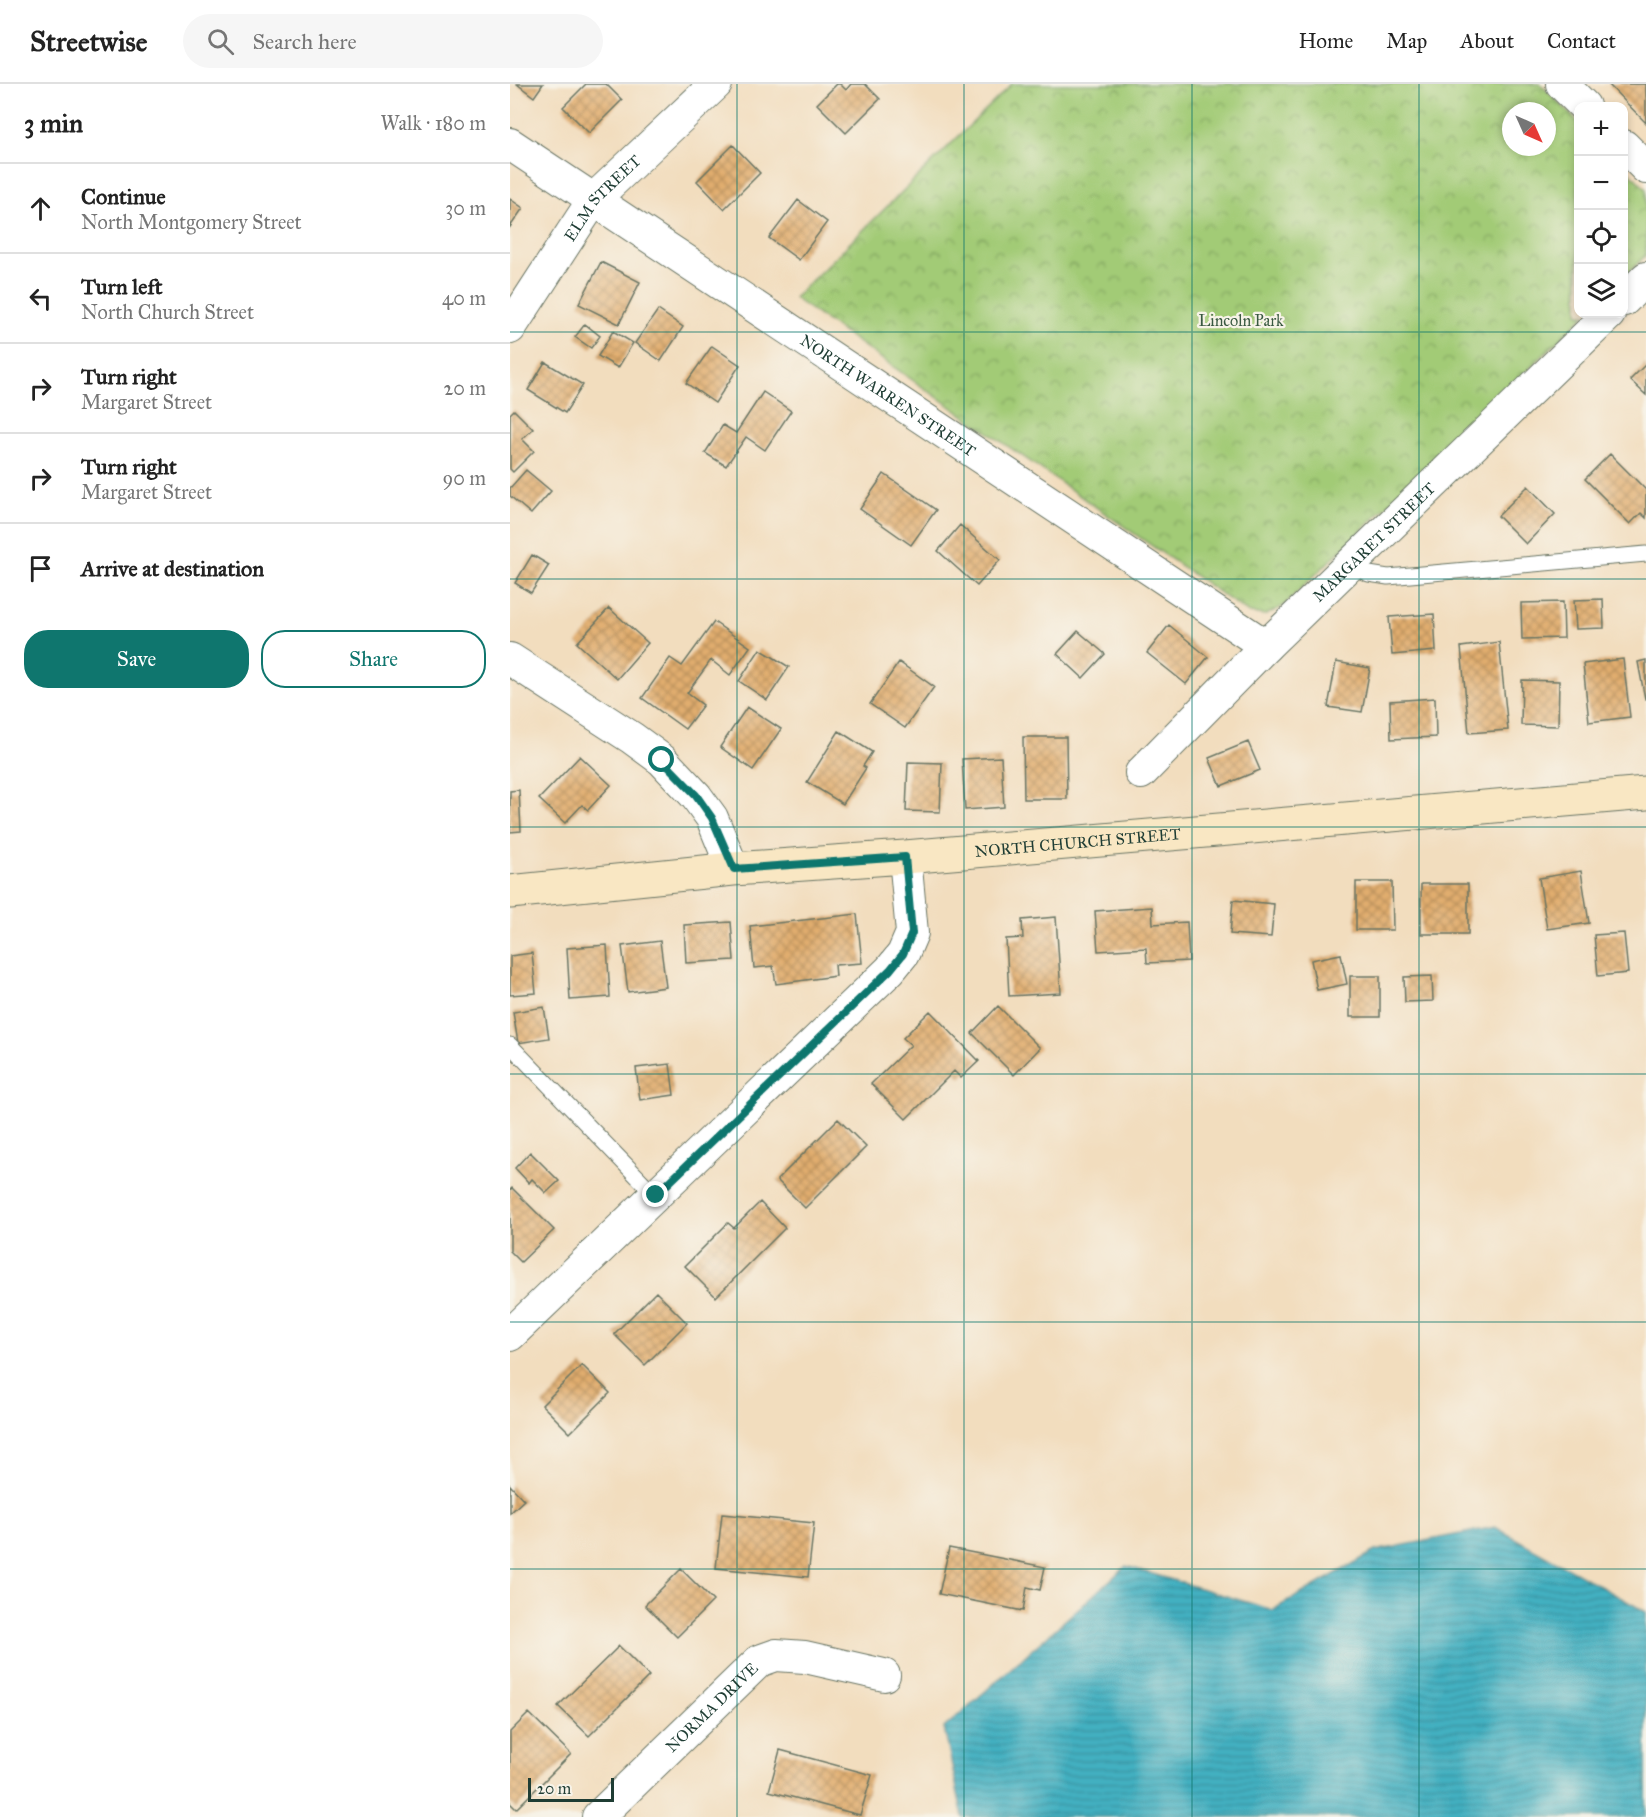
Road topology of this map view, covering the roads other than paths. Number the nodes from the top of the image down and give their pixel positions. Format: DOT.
graph roads {
  1 [pos="716,84"];
  2 [pos="1562,84"];
  3 [pos="1580,102"];
  4 [pos="510,144"];
  5 [pos="1628,151"];
  6 [pos="1646,168"];
  7 [pos="594,199"];
  8 [pos="1646,278"];
  9 [pos="1628,295"];
  10 [pos="1605,318"];
  11 [pos="510,328"];
  12 [pos="1646,554"];
  13 [pos="1349,566"];
  14 [pos="1266,646"];
  15 [pos="510,659"];
  16 [pos="1141,773"];
  17 [pos="1646,793"];
  18 [pos="905,857"];
  19 [pos="734,869"];
  20 [pos="510,892"];
  21 [pos="510,1045"];
  22 [pos="656,1195"];
  23 [pos="513,1328"];
  24 [pos="884,1675"];
  25 [pos="598,1817"];
  1 -- 7 [label="street, ELM STREET"];
  2 -- 3 [label="street"];
  4 -- 7 [label="street, NORTH WARREN STREET"];
  5 -- 6 [label="street"];
  7 -- 11 [label="street, ELM STREET"];
  7 -- 14 [label="street, NORTH WARREN STREET"];
  8 -- 9 [label="street"];
  10 -- 13 [label="street, MARGARET STREET"];
  12 -- 13 [label="lane"];
  13 -- 14 [label="street, MARGARET STREET"];
  14 -- 16 [label="street, MARGARET STREET"];
  15 -- 19 [label="street"];
  17 -- 18 [label="main road, NORTH CHURCH STREET"];
  18 -- 19 [label="main road, NORTH CHURCH STREET"];
  18 -- 22 [label="street"];
  19 -- 20 [label="main road, NORTH CHURCH STREET"];
  21 -- 22 [label="lane"];
  22 -- 23 [label="street"];
  24 -- 25 [label="street, NORMA DRIVE"];
}
